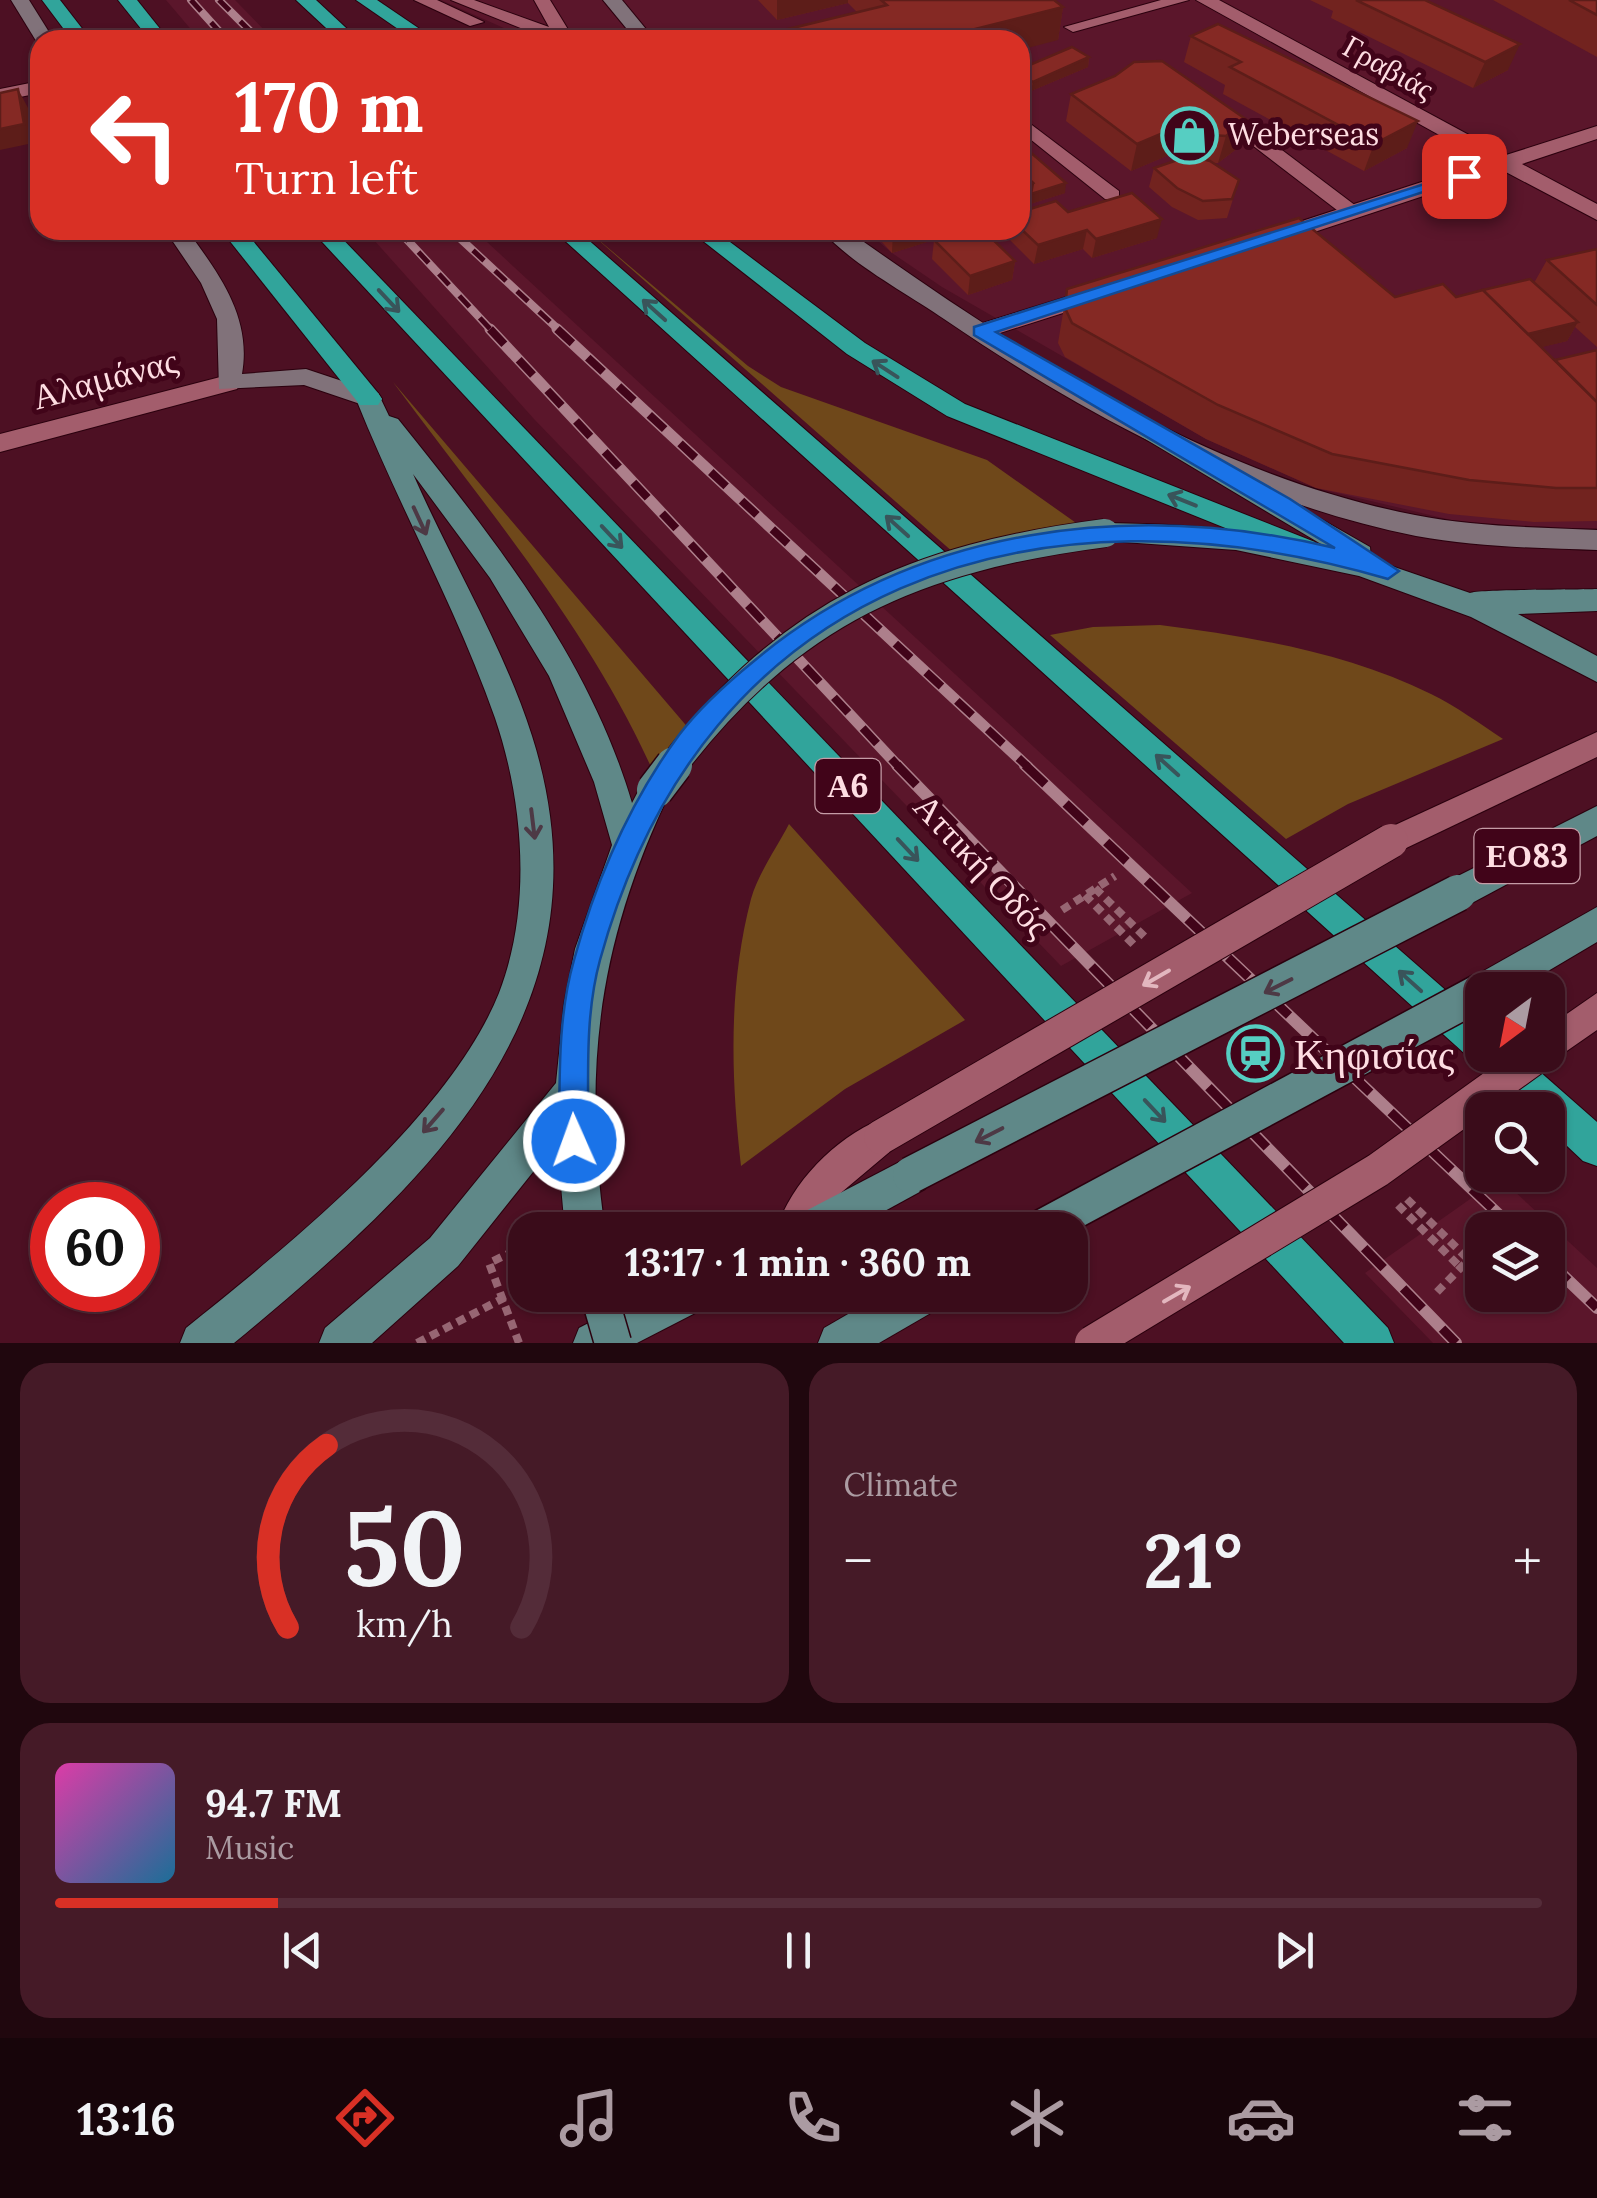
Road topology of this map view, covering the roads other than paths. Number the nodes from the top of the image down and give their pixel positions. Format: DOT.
graph roads {
  1 [pos="20,0"];
  2 [pos="51,0"];
  3 [pos="127,0"];
  4 [pos="305,0"];
  5 [pos="365,0"];
  6 [pos="422,0"];
  7 [pos="460,0"];
  8 [pos="542,0"];
  9 [pos="612,0"];
  10 [pos="1181,0"];
  11 [pos="1204,0"];
  12 [pos="1073,27"];
  13 [pos="40,30"];
  14 [pos="74,30"];
  15 [pos="152,30"];
  16 [pos="339,30"];
  17 [pos="412,30"];
  18 [pos="495,30"];
  19 [pos="541,30"];
  20 [pos="559,30"];
  21 [pos="638,30"];
  22 [pos="30,88"];
  23 [pos="0,95"];
  24 [pos="1204,99"];
  25 [pos="1030,130"];
  26 [pos="1597,132"];
  27 [pos="1501,164"];
  28 [pos="1112,194"];
  29 [pos="1353,213"];
  30 [pos="1597,213"];
  31 [pos="182,240"];
  32 [pos="240,240"];
  33 [pos="331,240"];
  34 [pos="575,240"];
  35 [pos="713,240"];
  36 [pos="848,240"];
  37 [pos="1246,247"];
  38 [pos="1121,287"];
  39 [pos="981,331"];
  40 [pos="228,383"];
  41 [pos="369,399"];
  42 [pos="1151,431"];
  43 [pos="0,443"];
  44 [pos="1597,540"];
  45 [pos="1305,549"];
  46 [pos="1388,571"];
  47 [pos="1446,592"];
  48 [pos="1597,600"];
  49 [pos="1597,670"];
  50 [pos="1597,744"];
  51 [pos="1597,820"];
  52 [pos="627,842"];
  53 [pos="1597,923"];
  54 [pos="1514,972"];
  55 [pos="1465,1000"];
  56 [pos="1595,1011"];
  57 [pos="1465,1031"];
  58 [pos="1565,1035"];
  59 [pos="1512,1072"];
  60 [pos="1514,1072"];
  61 [pos="572,1093"];
  62 [pos="1597,1147"];
  63 [pos="583,1212"];
  64 [pos="800,1212"];
  65 [pos="843,1212"];
  66 [pos="1071,1212"];
  67 [pos="604,1312"];
  68 [pos="653,1312"];
  69 [pos="892,1312"];
  70 [pos="200,1343"];
  71 [pos="340,1343"];
  72 [pos="594,1343"];
  73 [pos="613,1343"];
  74 [pos="839,1343"];
  75 [pos="1092,1343"];
  76 [pos="1374,1343"];
  1 -- 13 [label="street"];
  2 -- 14 [label="highway"];
  3 -- 15 [label="highway"];
  4 -- 16 [label="highway"];
  5 -- 17 [label="highway"];
  6 -- 18 [label="lane"];
  7 -- 19 [label="lane"];
  8 -- 20 [label="lane"];
  9 -- 21 [label="street"];
  10 -- 12 [label="lane"];
  11 -- 27 [label="street, Γραβιάς"];
  22 -- 23 [label="street"];
  24 -- 29 [label="lane"];
  25 -- 28 [label="lane"];
  26 -- 27 [label="street"];
  27 -- 29 [label="street"];
  27 -- 30 [label="street, Γραβιάς"];
  29 -- 37 [label="street"];
  31 -- 40 [label="street"];
  32 -- 41 [label="highway"];
  33 -- 76 [label="highway, Αττική Οδός / Α6, one-way"];
  57 -- 34 [label="highway, one-way"];
  45 -- 35 [label="highway, one-way"];
  36 -- 39 [label="street"];
  38 -- 39 [label="street"];
  39 -- 42 [label="street"];
  40 -- 41 [label="street"];
  40 -- 43 [label="street, Αλαμάνας"];
  41 -- 52 [label="main road"];
  41 -- 70 [label="main road, one-way"];
  42 -- 44 [label="street"];
  42 -- 46 [label="main road"];
  45 -- 46 [label="main road"];
  45 -- 52 [label="main road, bridge"];
  46 -- 47 [label="main road"];
  47 -- 48 [label="main road"];
  47 -- 49 [label="main road"];
  50 -- 64 [label="lane, one-way, bridge"];
  51 -- 65 [label="main road, ΕΟ83, one-way, bridge"];
  52 -- 61 [label="main road"];
  53 -- 54 [label="main road, ΕΟ83"];
  55 -- 66 [label="main road, ΕΟ83, bridge"];
  56 -- 58 [label="lane"];
  59 -- 62 [label="highway"];
  75 -- 60 [label="lane, one-way, bridge"];
  61 -- 63 [label="main road"];
  61 -- 71 [label="main road"];
  67 -- 73 [label="main road, bridge"];
  68 -- 72 [label="main road"];
  69 -- 74 [label="main road"];
}
